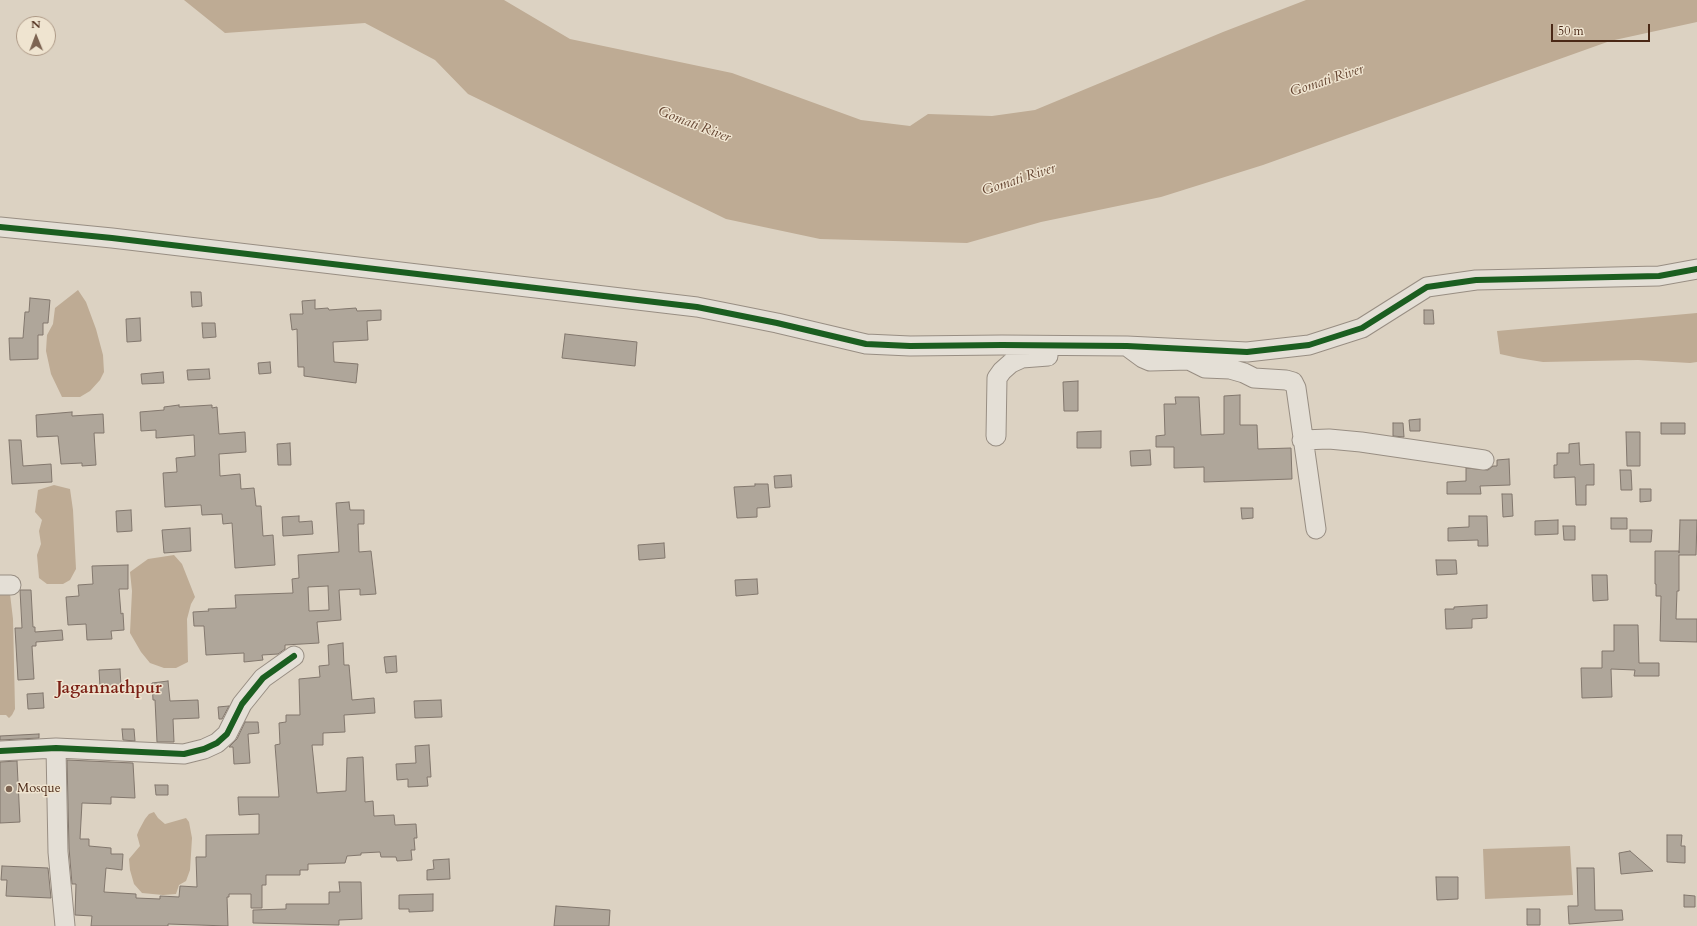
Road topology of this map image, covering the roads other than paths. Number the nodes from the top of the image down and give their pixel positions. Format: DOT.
graph roads {
  1 [pos="0,227"];
  2 [pos="1697,269"];
  3 [pos="1127,346"];
  4 [pos="1143,358"];
  5 [pos="996,436"];
  6 [pos="1302,440"];
  7 [pos="1484,460"];
  8 [pos="1316,529"];
  9 [pos="294,656"];
  10 [pos="56,748"];
  11 [pos="0,751"];
  12 [pos="65,926"];
  1 -- 3 [label="street"];
  2 -- 3 [label="street"];
  3 -- 4 [label="street"];
  4 -- 5 [label="street"];
  4 -- 6 [label="street"];
  6 -- 7 [label="street"];
  6 -- 8 [label="street"];
  9 -- 10 [label="street"];
  10 -- 11 [label="street"];
  10 -- 12 [label="street"];
}
